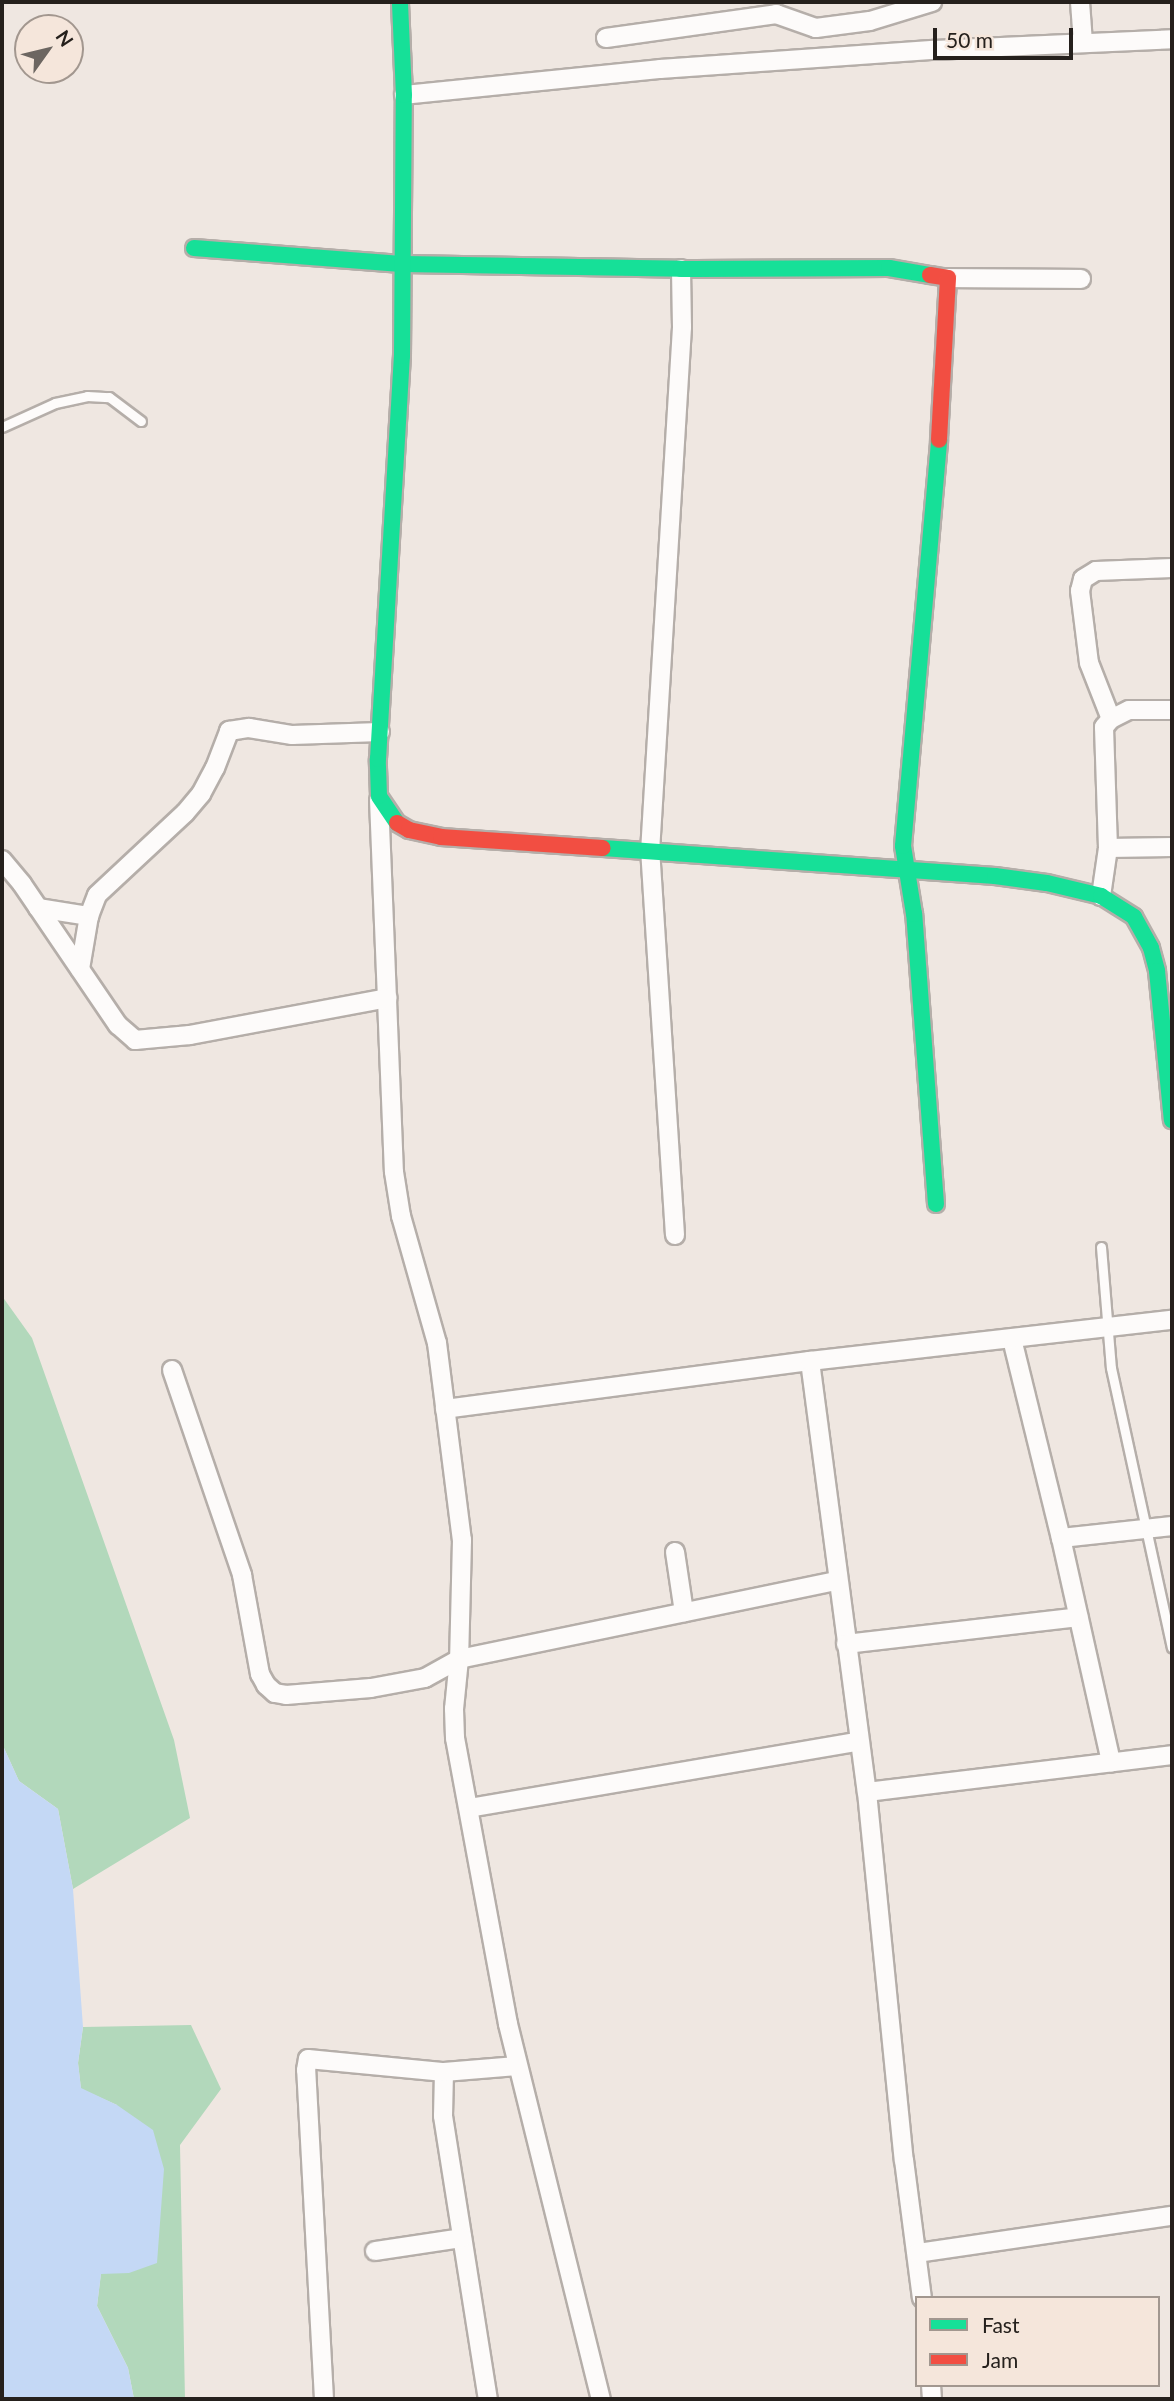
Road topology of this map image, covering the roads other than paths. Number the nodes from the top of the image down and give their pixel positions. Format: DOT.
graph roads {
  1 [pos="400,2"];
  2 [pos="932,2"];
  3 [pos="1080,2"];
  4 [pos="776,8"];
  5 [pos="607,38"];
  6 [pos="1172,39"];
  7 [pos="1083,43"];
  8 [pos="404,95"];
  9 [pos="194,248"];
  10 [pos="404,264"];
  11 [pos="681,269"];
  12 [pos="948,278"];
  13 [pos="1081,279"];
  14 [pos="141,421"];
  15 [pos="2,428"];
  16 [pos="1172,568"];
  17 [pos="1172,710"];
  18 [pos="1111,719"];
  19 [pos="380,732"];
  20 [pos="379,796"];
  21 [pos="1172,847"];
  22 [pos="1108,848"];
  23 [pos="650,852"];
  24 [pos="2,860"];
  25 [pos="905,871"];
  26 [pos="1101,896"];
  27 [pos="38,908"];
  28 [pos="89,916"];
  29 [pos="80,969"];
  30 [pos="388,998"];
  31 [pos="1172,1120"];
  32 [pos="936,1205"];
  33 [pos="675,1236"];
  34 [pos="1101,1247"];
  35 [pos="1172,1320"];
  36 [pos="1109,1328"];
  37 [pos="1012,1339"];
  38 [pos="810,1362"];
  39 [pos="172,1370"];
  40 [pos="445,1409"];
  41 [pos="1172,1526"];
  42 [pos="1146,1528"];
  43 [pos="1061,1538"];
  44 [pos="675,1552"];
  45 [pos="837,1581"];
  46 [pos="684,1612"];
  47 [pos="1078,1617"];
  48 [pos="846,1644"];
  49 [pos="1172,1647"];
  50 [pos="459,1659"];
  51 [pos="859,1741"];
  52 [pos="1172,1755"];
  53 [pos="1111,1762"];
  54 [pos="867,1792"];
  55 [pos="469,1808"];
  56 [pos="517,2066"];
  57 [pos="444,2073"];
  58 [pos="1172,2216"];
  59 [pos="462,2238"];
  60 [pos="375,2251"];
  61 [pos="917,2253"];
  62 [pos="922,2296"];
  63 [pos="324,2399"];
  64 [pos="488,2399"];
  65 [pos="601,2399"];
  1 -- 8 [label="street"];
  2 -- 4 [label="street"];
  3 -- 7 [label="street"];
  4 -- 5 [label="street"];
  6 -- 7 [label="street"];
  7 -- 8 [label="street"];
  8 -- 10 [label="street"];
  9 -- 10 [label="street"];
  10 -- 11 [label="street"];
  10 -- 19 [label="street"];
  11 -- 12 [label="street"];
  11 -- 23 [label="street"];
  12 -- 13 [label="street"];
  12 -- 25 [label="street"];
  14 -- 15 [label="lane"];
  16 -- 18 [label="street"];
  17 -- 18 [label="street"];
  18 -- 22 [label="street"];
  19 -- 20 [label="street"];
  19 -- 28 [label="street"];
  20 -- 23 [label="street"];
  20 -- 30 [label="street"];
  21 -- 22 [label="street"];
  22 -- 26 [label="street"];
  23 -- 25 [label="street"];
  23 -- 33 [label="street"];
  24 -- 27 [label="street"];
  25 -- 26 [label="street"];
  25 -- 32 [label="street"];
  26 -- 31 [label="street"];
  27 -- 28 [label="street"];
  27 -- 29 [label="street"];
  28 -- 29 [label="street"];
  29 -- 30 [label="street"];
  30 -- 40 [label="street"];
  34 -- 36 [label="lane"];
  35 -- 36 [label="street"];
  36 -- 37 [label="street"];
  36 -- 42 [label="lane"];
  37 -- 38 [label="street"];
  37 -- 43 [label="street"];
  38 -- 40 [label="street"];
  38 -- 45 [label="street"];
  39 -- 50 [label="street"];
  40 -- 50 [label="street"];
  41 -- 42 [label="street"];
  42 -- 43 [label="street"];
  42 -- 49 [label="lane"];
  43 -- 47 [label="street"];
  44 -- 46 [label="street"];
  45 -- 46 [label="street"];
  45 -- 48 [label="street"];
  46 -- 50 [label="street"];
  47 -- 48 [label="street"];
  47 -- 53 [label="street"];
  48 -- 51 [label="street"];
  50 -- 55 [label="street"];
  51 -- 54 [label="street"];
  51 -- 55 [label="street"];
  52 -- 53 [label="street"];
  53 -- 54 [label="street"];
  54 -- 61 [label="street"];
  55 -- 56 [label="street"];
  56 -- 57 [label="street"];
  56 -- 65 [label="street"];
  57 -- 59 [label="street"];
  57 -- 63 [label="street"];
  58 -- 61 [label="street"];
  59 -- 60 [label="street"];
  59 -- 64 [label="street"];
  61 -- 62 [label="street"];
}
